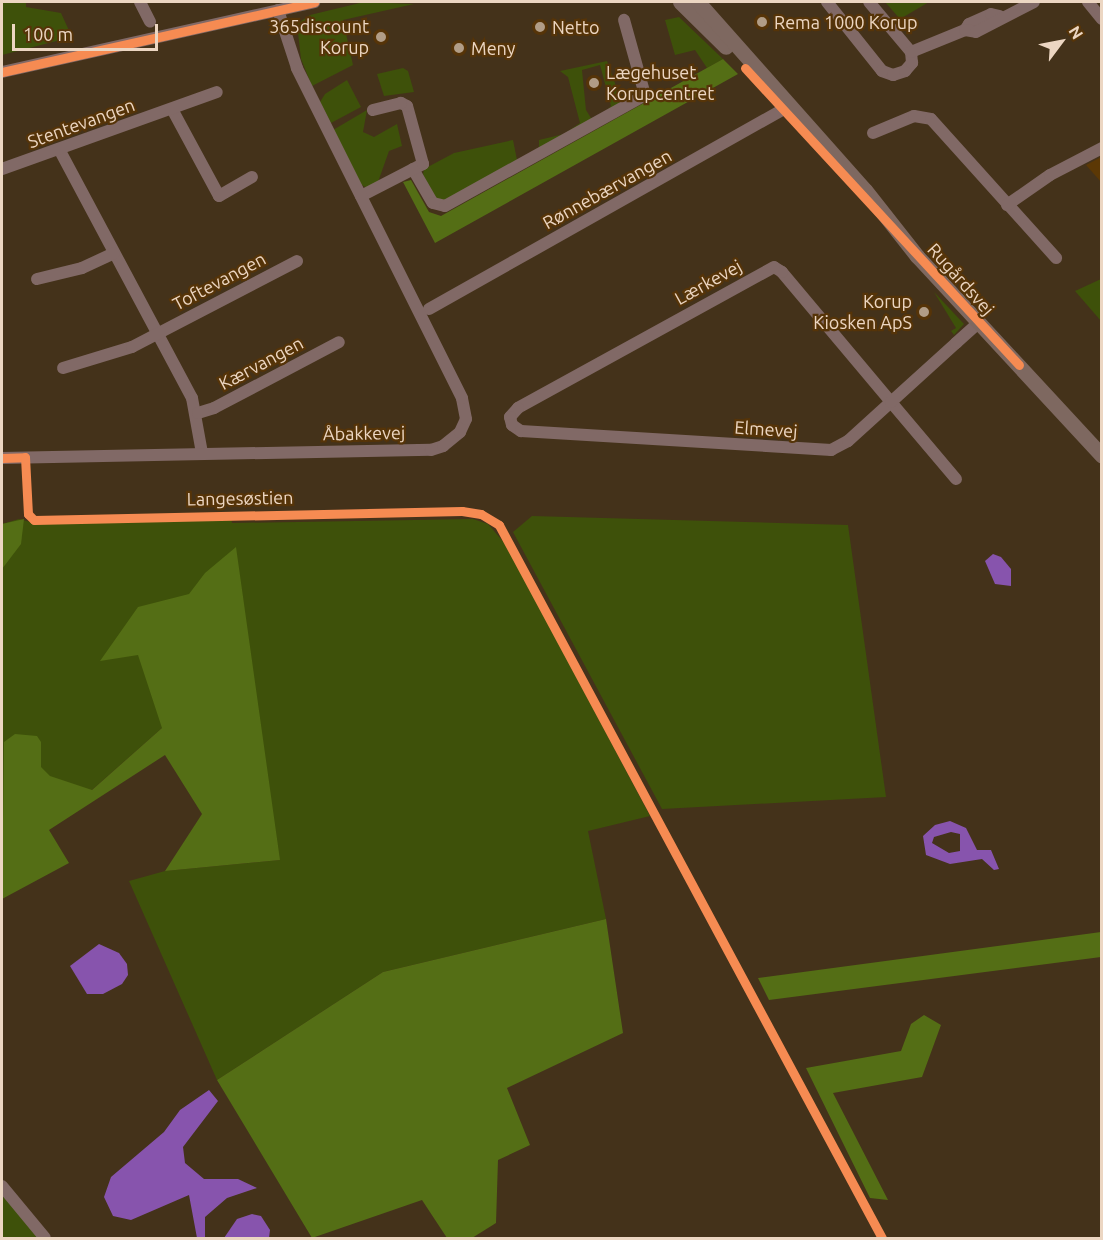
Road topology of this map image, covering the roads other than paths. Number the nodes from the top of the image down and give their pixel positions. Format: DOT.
graph roads {
  1 [pos="140,2"];
  2 [pos="314,2"];
  3 [pos="680,2"];
  4 [pos="691,2"];
  5 [pos="698,2"];
  6 [pos="826,2"];
  7 [pos="868,2"];
  8 [pos="1034,2"];
  9 [pos="1088,2"];
  10 [pos="278,10"];
  11 [pos="1101,19"];
  12 [pos="624,20"];
  13 [pos="150,22"];
  14 [pos="722,30"];
  15 [pos="911,52"];
  16 [pos="2,72"];
  17 [pos="217,92"];
  18 [pos="787,108"];
  19 [pos="172,109"];
  20 [pos="373,110"];
  21 [pos="873,133"];
  22 [pos="1101,148"];
  23 [pos="59,150"];
  24 [pos="2,169"];
  25 [pos="413,169"];
  26 [pos="252,177"];
  27 [pos="360,196"];
  28 [pos="1007,205"];
  29 [pos="114,253"];
  30 [pos="1056,258"];
  31 [pos="297,261"];
  32 [pos="37,279"];
  33 [pos="434,291"];
  34 [pos="440,303"];
  35 [pos="429,309"];
  36 [pos="978,323"];
  37 [pos="158,334"];
  38 [pos="339,342"];
  39 [pos="63,368"];
  40 [pos="891,402"];
  41 [pos="198,413"];
  42 [pos="510,421"];
  43 [pos="202,453"];
  44 [pos="1101,456"];
  45 [pos="2,459"];
  46 [pos="956,479"];
  47 [pos="2,1186"];
  48 [pos="45,1239"];
  1 -- 13 [label="street"];
  2 -- 10 [label="street"];
  3 -- 18 [label="main road, Rugårdsvej"];
  4 -- 14 [label="main road"];
  5 -- 14 [label="main road, Rugårdsvej"];
  6 -- 15 [label="street"];
  7 -- 15 [label="street"];
  8 -- 15 [label="street"];
  9 -- 11 [label="street"];
  10 -- 16 [label="street"];
  10 -- 27 [label="street, Åbakkevej"];
  12 -- 25 [label="street"];
  14 -- 18 [label="main road, Rugårdsvej"];
  17 -- 19 [label="street, Stentevangen"];
  18 -- 34 [label="street, Rønnebærvangen"];
  18 -- 36 [label="main road, Rugårdsvej"];
  19 -- 23 [label="street, Stentevangen"];
  19 -- 26 [label="street"];
  20 -- 25 [label="street"];
  21 -- 28 [label="street"];
  22 -- 28 [label="street"];
  23 -- 24 [label="street, Stentevangen"];
  23 -- 29 [label="street"];
  25 -- 27 [label="street"];
  27 -- 43 [label="street, Åbakkevej"];
  28 -- 30 [label="street"];
  29 -- 32 [label="street"];
  29 -- 37 [label="street"];
  31 -- 37 [label="street, Toftevangen"];
  33 -- 34 [label="street"];
  34 -- 35 [label="street, Rønnebærvangen"];
  36 -- 40 [label="street, Elmevej"];
  36 -- 44 [label="main road, Rugårdsvej"];
  37 -- 39 [label="street, Toftevangen"];
  37 -- 41 [label="street"];
  38 -- 41 [label="street, Kærvangen"];
  40 -- 42 [label="street, Elmevej"];
  40 -- 42 [label="street, Lærkevej"];
  40 -- 46 [label="street"];
  41 -- 43 [label="street"];
  43 -- 45 [label="street, Åbakkevej"];
  47 -- 48 [label="street"];
}
